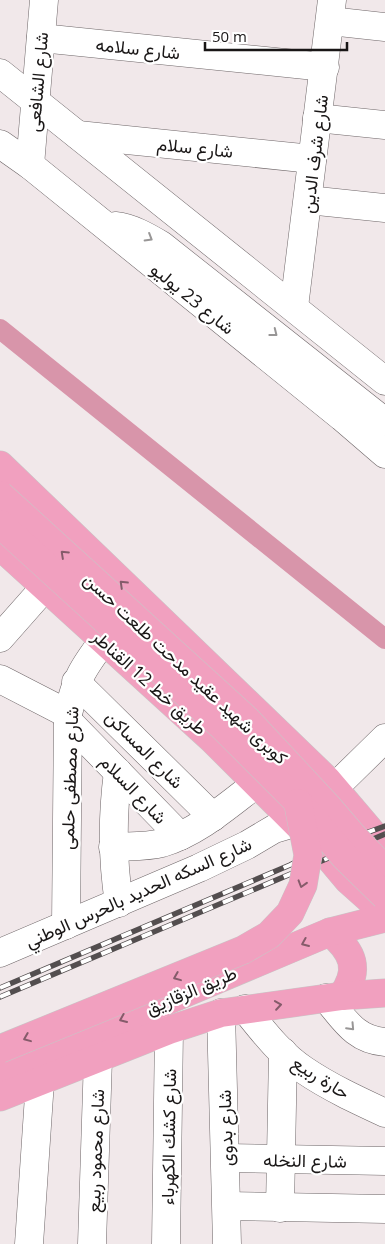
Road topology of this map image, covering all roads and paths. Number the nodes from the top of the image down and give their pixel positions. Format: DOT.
graph roads {
  1 [pos="44,0"];
  2 [pos="331,11"];
  3 [pos="385,26"];
  4 [pos="32,40"];
  5 [pos="325,67"];
  6 [pos="18,88"];
  7 [pos="317,118"];
  8 [pos="385,125"];
  9 [pos="78,135"];
  10 [pos="0,144"];
  11 [pos="312,159"];
  12 [pos="30,165"];
  13 [pos="308,200"];
  14 [pos="385,208"];
  15 [pos="103,225"];
  16 [pos="294,307"];
  17 [pos="385,380"];
  18 [pos="385,422"];
  19 [pos="385,454"];
  20 [pos="0,465"];
  21 [pos="0,495"];
  22 [pos="0,524"];
  23 [pos="0,546"];
  24 [pos="45,587"];
  25 [pos="0,638"];
  26 [pos="104,640"];
  27 [pos="0,679"];
  28 [pos="76,682"];
  29 [pos="68,718"];
  30 [pos="385,723"];
  31 [pos="370,748"];
  32 [pos="118,772"];
  33 [pos="256,784"];
  34 [pos="330,784"];
  35 [pos="213,817"];
  36 [pos="289,817"];
  37 [pos="180,836"];
  38 [pos="113,847"];
  39 [pos="385,848"];
  40 [pos="385,870"];
  41 [pos="385,896"];
  42 [pos="119,903"];
  43 [pos="385,913"];
  44 [pos="385,918"];
  45 [pos="66,925"];
  46 [pos="330,932"];
  47 [pos="0,952"];
  48 [pos="385,993"];
  49 [pos="334,997"];
  50 [pos="233,1011"];
  51 [pos="169,1030"];
  52 [pos="385,1042"];
  53 [pos="0,1049"];
  54 [pos="283,1052"];
  55 [pos="98,1058"];
  56 [pos="0,1071"];
  57 [pos="40,1080"];
  58 [pos="0,1097"];
  59 [pos="385,1113"];
  60 [pos="226,1158"];
  61 [pos="280,1160"];
  62 [pos="385,1161"];
  63 [pos="227,1206"];
  64 [pos="280,1208"];
  65 [pos="385,1209"];
  66 [pos="29,1244"];
  67 [pos="92,1244"];
  68 [pos="166,1244"];
  69 [pos="227,1244"];
  1 -- 4 [label="street, شارع الشافعى"];
  2 -- 3 [label="street"];
  2 -- 5 [label="street, شارع شرف الدين"];
  4 -- 5 [label="street, شارع سلامه"];
  4 -- 6 [label="street, شارع الشافعى"];
  5 -- 7 [label="street, شارع شرف الدين"];
  6 -- 9 [label="street"];
  6 -- 12 [label="street, شارع الشافعى"];
  7 -- 8 [label="street"];
  7 -- 11 [label="street, شارع شرف الدين"];
  9 -- 11 [label="street, شارع سلام"];
  9 -- 16 [label="street"];
  10 -- 12 [label="street, شارع 23 يوليو"];
  11 -- 13 [label="street, شارع شرف الدين"];
  12 -- 15 [label="street, شارع 23 يوليو"];
  13 -- 14 [label="street"];
  13 -- 16 [label="street, شارع شرف الدين"];
  15 -- 18 [label="street, one-way"];
  15 -- 19 [label="street, شارع 23 يوليو"];
  16 -- 17 [label="street"];
  34 -- 20 [label="main road, one-way"];
  40 -- 21 [label="main road, كوبرى شهيد عقيد مدحت طلعت حسن, one-way, bridge"];
  22 -- 36 [label="main road, كوبرى شهيد عقيد مدحت طلعت حسن, bridge"];
  23 -- 24 [label="main road, طريق خط 12 القناطر"];
  24 -- 25 [label="street"];
  24 -- 26 [label="main road, طريق خط 12 القناطر"];
  26 -- 28 [label="street, شارع مصطفى حلمى"];
  26 -- 33 [label="main road, طريق خط 12 القناطر"];
  27 -- 29 [label="street, شارع السلام"];
  28 -- 29 [label="street, شارع مصطفى حلمى"];
  28 -- 35 [label="street, شارع المساكن"];
  29 -- 32 [label="street, شارع السلام"];
  29 -- 45 [label="street, شارع مصطفى حلمى"];
  30 -- 31 [label="street, شارع السكه الحديد بالحرس الوطني"];
  31 -- 34 [label="street, شارع السكه الحديد بالحرس الوطني"];
  32 -- 37 [label="street, شارع السلام"];
  32 -- 38 [label="street"];
  33 -- 35 [label="street"];
  33 -- 36 [label="main road, طريق خط 12 القناطر"];
  34 -- 36 [label="street, شارع السكه الحديد بالحرس الوطني"];
  34 -- 39 [label="main road"];
  35 -- 37 [label="street"];
  36 -- 41 [label="main road, كوبرى شهيد عقيد مدحت طلعت حسن, bridge"];
  36 -- 42 [label="street, شارع السكه الحديد بالحرس الوطني"];
  36 -- 43 [label="main road"];
  36 -- 53 [label="main road, one-way, bridge"];
  37 -- 38 [label="street"];
  38 -- 42 [label="street"];
  42 -- 45 [label="street, شارع السكه الحديد بالحرس الوطني"];
  44 -- 46 [label="main road, طريق الزقازيق"];
  45 -- 47 [label="street, شارع السكه الحديد بالحرس الوطني"];
  46 -- 49 [label="main road"];
  46 -- 56 [label="main road, طريق الزقازيق, one-way"];
  48 -- 49 [label="main road, طريق الزقازيق"];
  50 -- 49 [label="main road, طريق الزقازيق, one-way"];
  49 -- 52 [label="street, one-way"];
  50 -- 51 [label="main road, طريق الزقازيق"];
  50 -- 54 [label="street, حارة ربيع"];
  50 -- 60 [label="street, شارع بدوى"];
  51 -- 55 [label="main road, طريق الزقازيق"];
  51 -- 68 [label="street, شارع كشك الكهرباء"];
  54 -- 59 [label="street, حارة ربيع"];
  54 -- 61 [label="street"];
  55 -- 57 [label="main road, طريق الزقازيق"];
  55 -- 67 [label="street, شارع محمود ربيع"];
  57 -- 58 [label="main road, طريق الزقازيق"];
  57 -- 66 [label="street"];
  60 -- 61 [label="street, شارع النخله"];
  60 -- 63 [label="street, شارع بدوى"];
  61 -- 62 [label="street, شارع النخله"];
  61 -- 64 [label="street"];
  63 -- 64 [label="street"];
  63 -- 69 [label="street, شارع بدوى"];
  64 -- 65 [label="street"];
}
